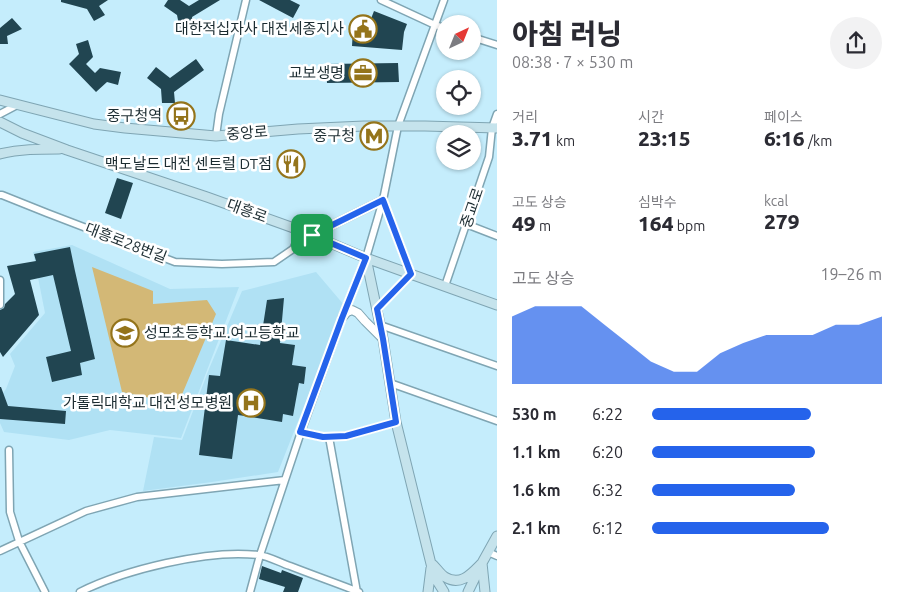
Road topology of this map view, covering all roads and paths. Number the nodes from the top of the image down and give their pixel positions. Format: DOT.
graph roads {
  1 [pos="246,0"];
  2 [pos="381,0"];
  3 [pos="444,0"];
  4 [pos="435,25"];
  5 [pos="481,40"];
  6 [pos="497,45"];
  7 [pos="0,100"];
  8 [pos="17,105"];
  9 [pos="0,114"];
  10 [pos="497,114"];
  11 [pos="0,122"];
  12 [pos="398,126"];
  13 [pos="494,128"];
  14 [pos="216,136"];
  15 [pos="67,150"];
  16 [pos="0,154"];
  17 [pos="0,195"];
  18 [pos="383,200"];
  19 [pos="466,224"];
  20 [pos="302,231"];
  21 [pos="312,235"];
  22 [pos="497,236"];
  23 [pos="366,258"];
  24 [pos="411,274"];
  25 [pos="0,280"];
  26 [pos="445,286"];
  27 [pos="0,305"];
  28 [pos="497,305"];
  29 [pos="377,309"];
  30 [pos="342,318"];
  31 [pos="380,325"];
  32 [pos="383,339"];
  33 [pos="497,366"];
  34 [pos="390,383"];
  35 [pos="497,421"];
  36 [pos="396,422"];
  37 [pos="300,432"];
  38 [pos="329,437"];
  39 [pos="9,450"];
  40 [pos="285,480"];
  41 [pos="497,536"];
  42 [pos="19,542"];
  43 [pos="0,551"];
  44 [pos="492,554"];
  45 [pos="260,555"];
  46 [pos="431,563"];
  47 [pos="482,563"];
  48 [pos="45,592"];
  49 [pos="80,592"];
  50 [pos="250,592"];
  51 [pos="358,592"];
  52 [pos="428,592"];
  53 [pos="444,592"];
  54 [pos="468,592"];
  55 [pos="485,592"];
  1 -- 14 [label="street"];
  2 -- 4 [label="street"];
  3 -- 4 [label="street"];
  4 -- 12 [label="street"];
  5 -- 6 [label="street"];
  7 -- 8 [label="main road, 중앙로"];
  8 -- 9 [label="street"];
  8 -- 14 [label="main road, 중앙로"];
  10 -- 13 [label="street, 중교로"];
  11 -- 15 [label="main road, 대흥로"];
  12 -- 13 [label="main road, 중앙로"];
  12 -- 14 [label="main road, 중앙로"];
  12 -- 18 [label="street"];
  13 -- 19 [label="street, 중교로"];
  15 -- 16 [label="main road"];
  15 -- 20 [label="main road, 대흥로"];
  17 -- 20 [label="street, 대흥로28번길"];
  18 -- 21 [label="street"];
  18 -- 23 [label="street"];
  18 -- 24 [label="street"];
  19 -- 22 [label="street"];
  19 -- 26 [label="street, 중교로"];
  20 -- 21 [label="main road, 대흥로"];
  21 -- 23 [label="main road, 대흥로"];
  23 -- 24 [label="main road"];
  23 -- 29 [label="main road"];
  23 -- 30 [label="street"];
  24 -- 26 [label="main road"];
  24 -- 29 [label="street"];
  25 -- 27 [label="street"];
  26 -- 28 [label="main road"];
  29 -- 31 [label="main road"];
  30 -- 32 [label="street"];
  30 -- 37 [label="street"];
  31 -- 32 [label="main road"];
  31 -- 33 [label="street"];
  32 -- 34 [label="main road"];
  34 -- 35 [label="street"];
  34 -- 36 [label="main road"];
  36 -- 38 [label="street"];
  36 -- 46 [label="main road"];
  37 -- 38 [label="street"];
  37 -- 40 [label="street"];
  38 -- 51 [label="street"];
  39 -- 42 [label="street"];
  40 -- 42 [label="street"];
  40 -- 45 [label="street"];
  41 -- 44 [label="main road"];
  42 -- 43 [label="street"];
  42 -- 48 [label="street"];
  44 -- 47 [label="main road"];
  45 -- 49 [label="street"];
  45 -- 50 [label="street"];
  45 -- 51 [label="street"];
  46 -- 47 [label="main road"];
  46 -- 52 [label="main road"];
  46 -- 53 [label="main road"];
  47 -- 54 [label="main road"];
  47 -- 55 [label="main road"];
}
